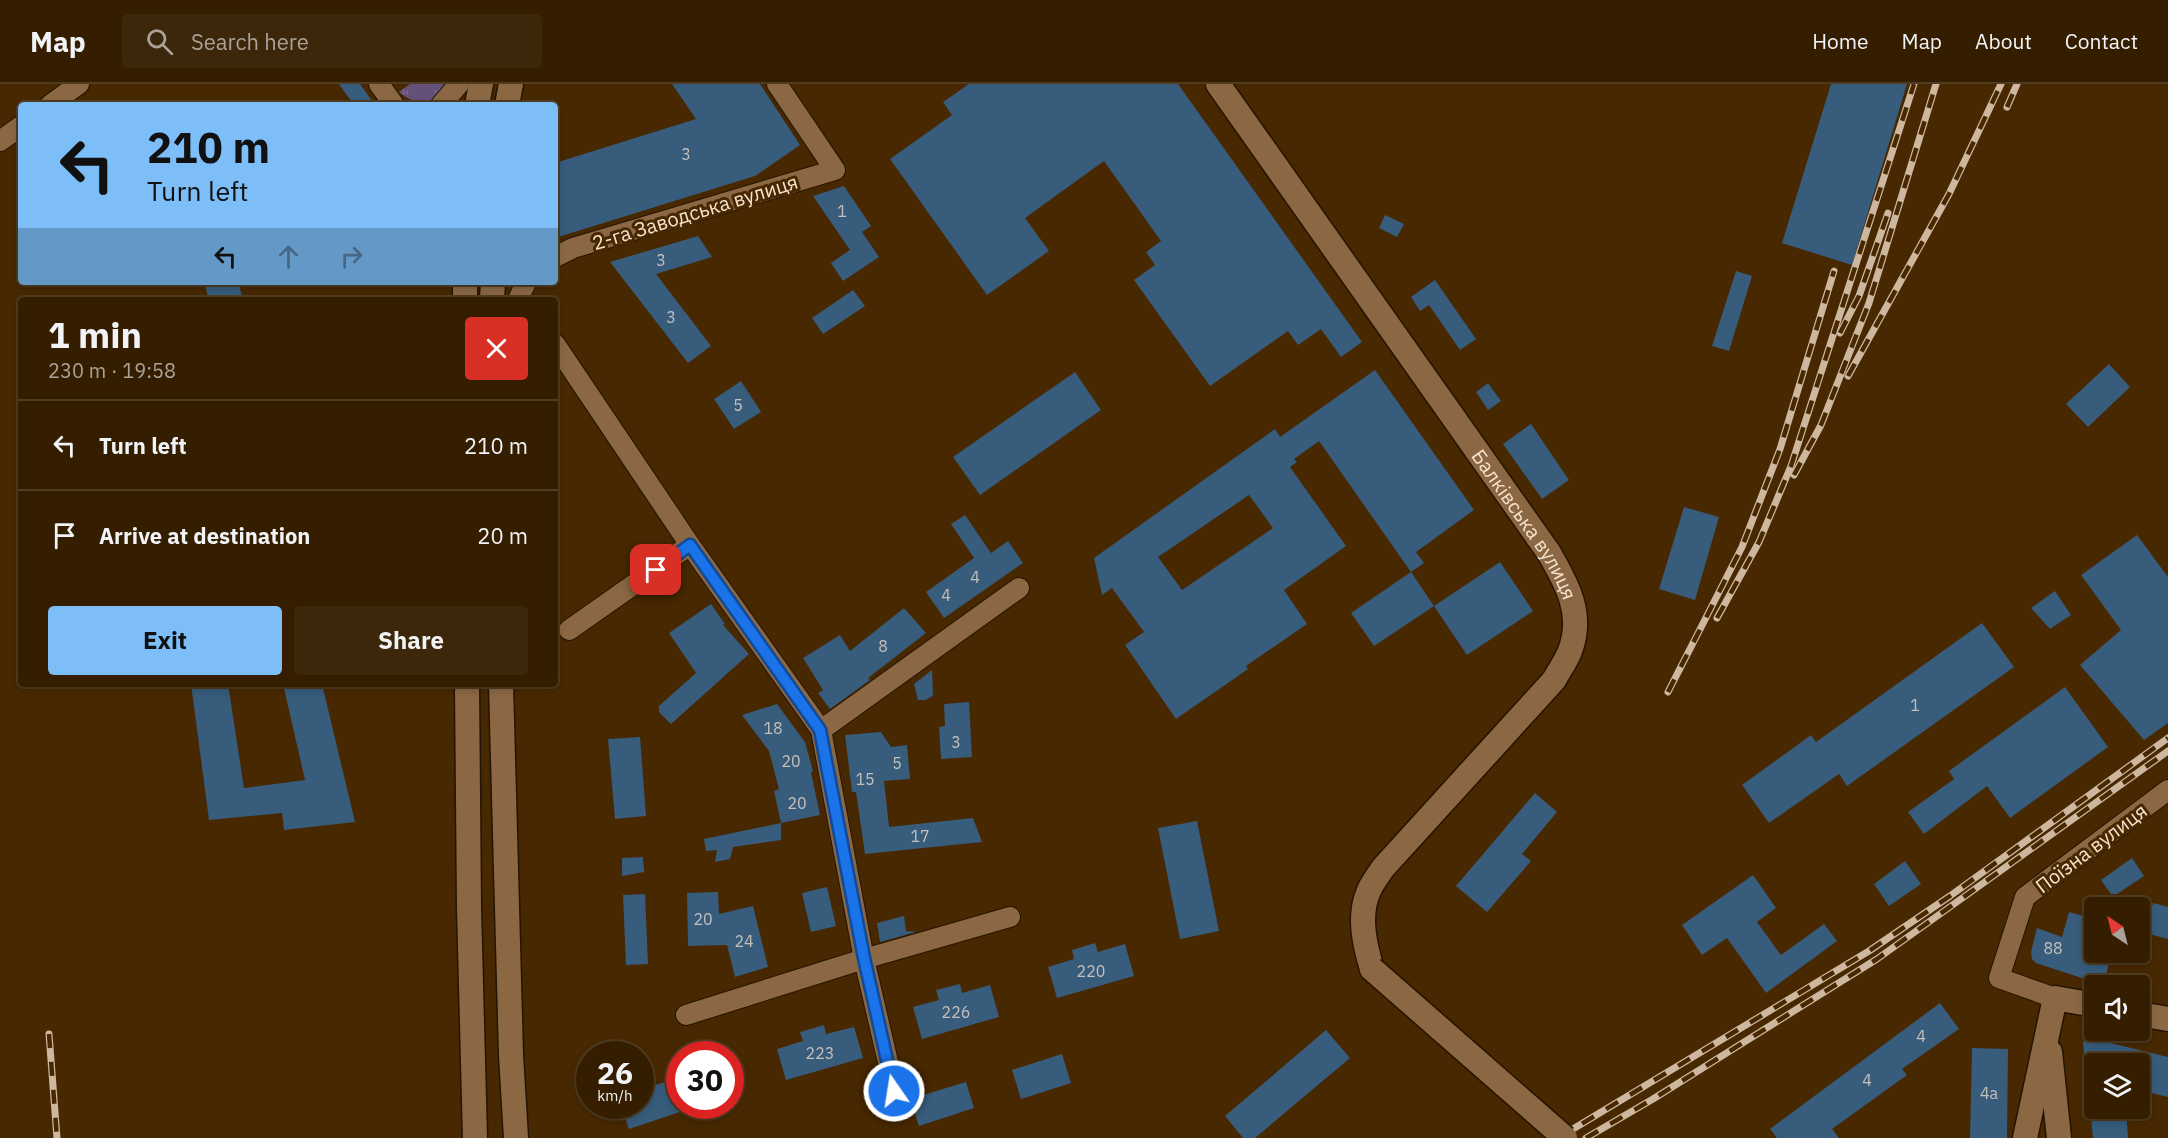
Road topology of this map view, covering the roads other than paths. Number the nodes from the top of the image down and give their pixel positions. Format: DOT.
graph roads {
  1 [pos="79,84"];
  2 [pos="459,84"];
  3 [pos="481,84"];
  4 [pos="511,84"];
  5 [pos="777,84"];
  6 [pos="1218,84"];
  7 [pos="54,102"];
  8 [pos="444,102"];
  9 [pos="478,102"];
  10 [pos="508,102"];
  11 [pos="18,128"];
  12 [pos="0,141"];
  13 [pos="558,256"];
  14 [pos="558,348"];
  15 [pos="690,545"];
  16 [pos="1019,588"];
  17 [pos="569,630"];
  18 [pos="467,687"];
  19 [pos="501,687"];
  20 [pos="820,730"];
  21 [pos="2168,790"];
  22 [pos="1010,917"];
  23 [pos="864,958"];
  24 [pos="2055,998"];
  25 [pos="2084,1003"];
  26 [pos="686,1015"];
  27 [pos="2150,1016"];
  28 [pos="2168,1019"];
  29 [pos="2048,1032"];
  30 [pos="511,1055"];
  31 [pos="898,1105"];
  32 [pos="475,1138"];
  33 [pos="516,1138"];
  34 [pos="532,1138"];
  35 [pos="1565,1138"];
  36 [pos="2025,1138"];
  37 [pos="2060,1138"];
  1 -- 7 [label="street"];
  2 -- 8 [label="street"];
  3 -- 9 [label="street"];
  4 -- 10 [label="street"];
  5 -- 13 [label="street, 2-га Заводська вулиця"];
  6 -- 35 [label="street, Балківська вулиця, bridge"];
  11 -- 12 [label="street"];
  14 -- 15 [label="street"];
  15 -- 17 [label="street"];
  15 -- 20 [label="street"];
  16 -- 20 [label="street"];
  18 -- 32 [label="street"];
  19 -- 30 [label="street"];
  20 -- 23 [label="street"];
  21 -- 24 [label="street, Поїзна вулиця"];
  22 -- 23 [label="street"];
  23 -- 26 [label="street"];
  23 -- 31 [label="street"];
  24 -- 25 [label="street"];
  24 -- 29 [label="street"];
  27 -- 28 [label="street"];
  29 -- 36 [label="street"];
  29 -- 37 [label="street"];
  30 -- 33 [label="street"];
  30 -- 34 [label="street"];
}
